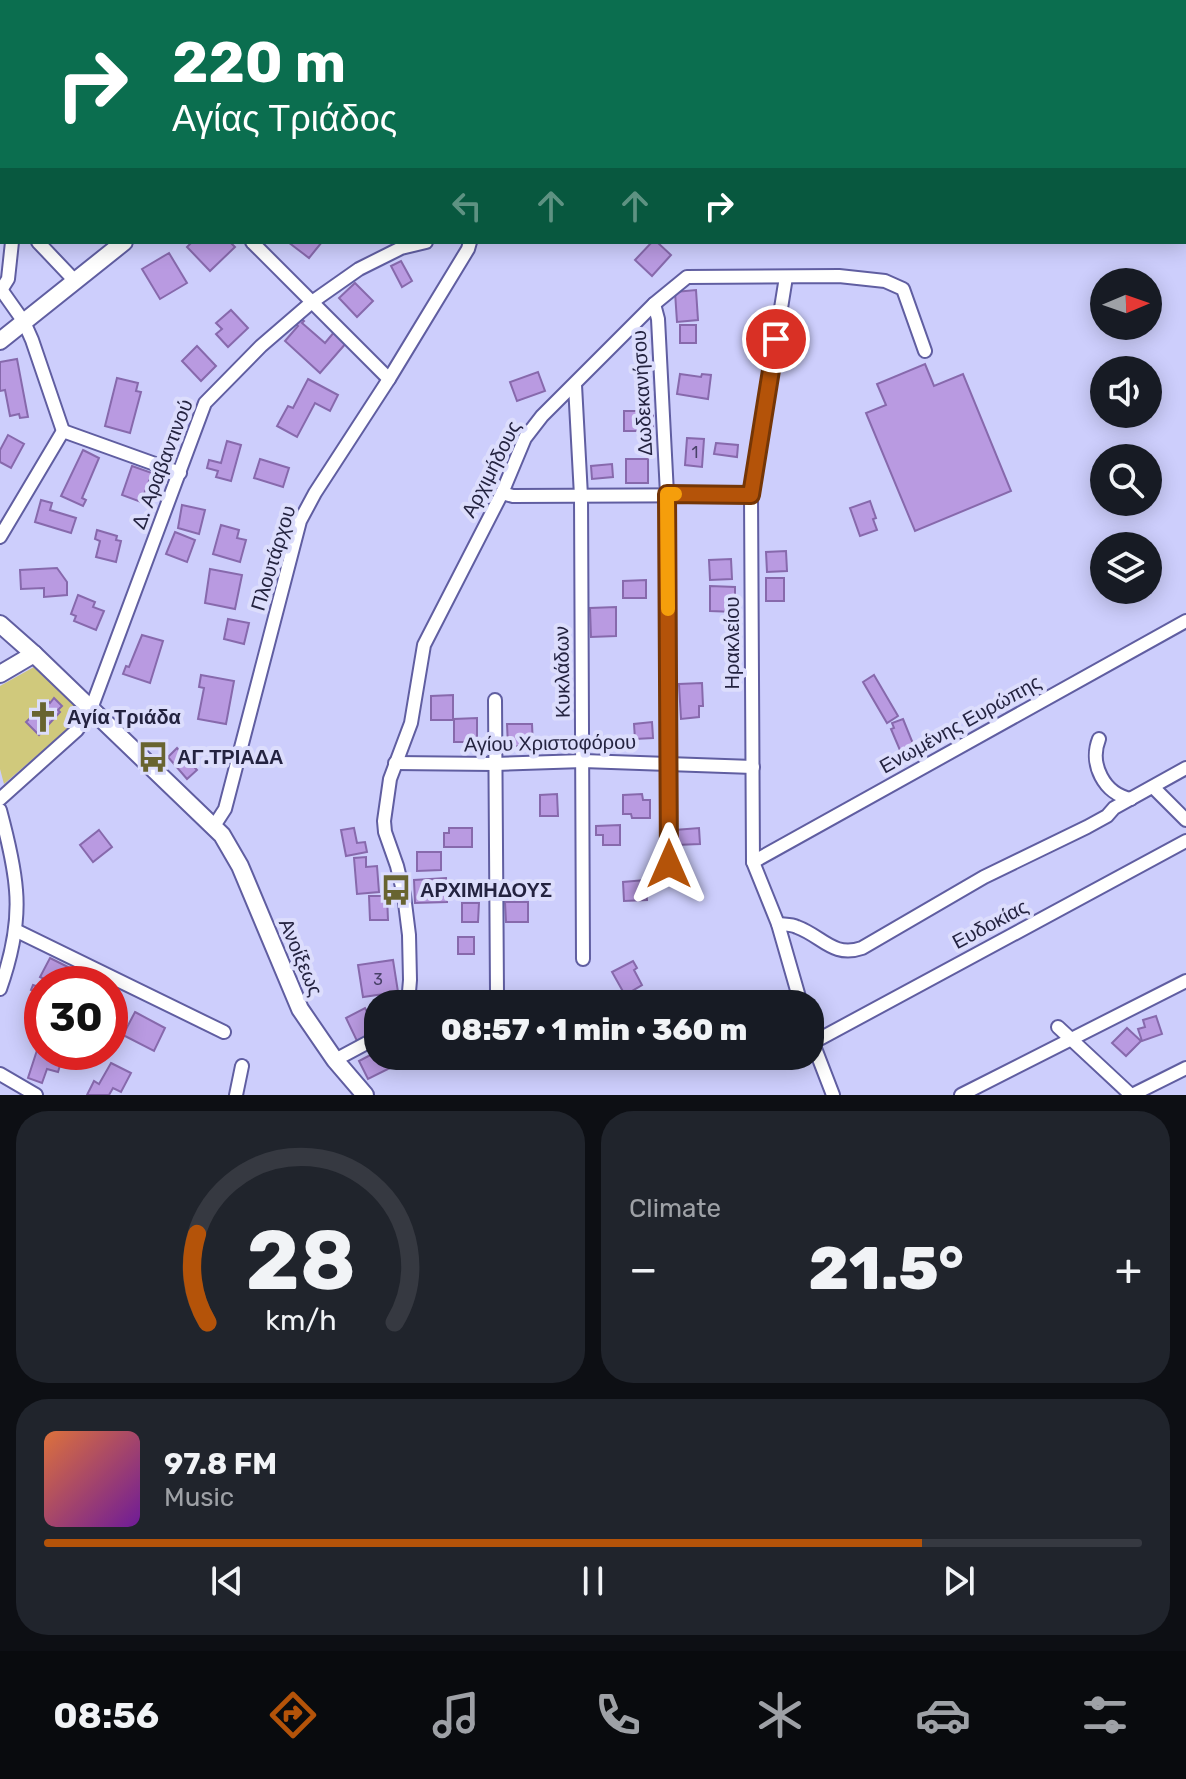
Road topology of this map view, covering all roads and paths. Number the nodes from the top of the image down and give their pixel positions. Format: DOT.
graph roads {
  1 [pos="12,244"];
  2 [pos="40,244"];
  3 [pos="122,244"];
  4 [pos="254,244"];
  5 [pos="418,244"];
  6 [pos="469,244"];
  7 [pos="786,277"];
  8 [pos="76,282"];
  9 [pos="1,289"];
  10 [pos="312,302"];
  11 [pos="654,304"];
  12 [pos="24,322"];
  13 [pos="0,341"];
  14 [pos="925,351"];
  15 [pos="389,379"];
  16 [pos="575,385"];
  17 [pos="63,431"];
  18 [pos="180,473"];
  19 [pos="502,493"];
  20 [pos="667,494"];
  21 [pos="751,495"];
  22 [pos="581,496"];
  23 [pos="0,537"];
  24 [pos="1186,621"];
  25 [pos="0,624"];
  26 [pos="34,654"];
  27 [pos="0,674"];
  28 [pos="495,700"];
  29 [pos="91,709"];
  30 [pos="1099,739"];
  31 [pos="583,761"];
  32 [pos="395,763"];
  33 [pos="669,763"];
  34 [pos="495,764"];
  35 [pos="753,767"];
  36 [pos="1186,768"];
  37 [pos="1153,787"];
  38 [pos="0,799"];
  39 [pos="1131,799"];
  40 [pos="0,810"];
  41 [pos="1186,820"];
  42 [pos="214,826"];
  43 [pos="1186,841"];
  44 [pos="753,862"];
  45 [pos="669,864"];
  46 [pos="778,924"];
  47 [pos="15,930"];
  48 [pos="583,959"];
  49 [pos="1186,981"];
  50 [pos="0,989"];
  51 [pos="409,990"];
  52 [pos="497,990"];
  53 [pos="797,990"];
  54 [pos="1058,1027"];
  55 [pos="224,1032"];
  56 [pos="824,1032"];
  57 [pos="1072,1040"];
  58 [pos="364,1044"];
  59 [pos="335,1060"];
  60 [pos="242,1066"];
  61 [pos="1186,1068"];
  62 [pos="823,1070"];
  63 [pos="0,1074"];
  64 [pos="36,1095"];
  65 [pos="236,1095"];
  66 [pos="365,1095"];
  67 [pos="833,1095"];
  68 [pos="961,1095"];
  69 [pos="1132,1095"];
  1 -- 9 [label="street"];
  2 -- 8 [label="street"];
  3 -- 8 [label="street"];
  4 -- 10 [label="street"];
  5 -- 10 [label="street, Δ. Αραβαντινού"];
  6 -- 15 [label="street, Πλουτάρχου"];
  7 -- 11 [label="street, Αρχιμήδους"];
  7 -- 14 [label="street, Αρχιμήδους"];
  7 -- 21 [label="street, Ηρακλείου"];
  8 -- 12 [label="street"];
  9 -- 12 [label="street"];
  10 -- 15 [label="street"];
  10 -- 18 [label="street, Δ. Αραβαντινού"];
  11 -- 16 [label="street, Αρχιμήδους"];
  11 -- 20 [label="street, Δωδεκανήσου"];
  12 -- 13 [label="street"];
  12 -- 17 [label="street"];
  15 -- 42 [label="street, Πλουτάρχου"];
  16 -- 19 [label="street, Αρχιμήδους"];
  16 -- 22 [label="street, Κυκλάδων"];
  17 -- 18 [label="street"];
  17 -- 23 [label="street"];
  18 -- 29 [label="street, Δ. Αραβαντινού"];
  19 -- 22 [label="street"];
  19 -- 32 [label="street, Αρχιμήδους"];
  20 -- 21 [label="street"];
  20 -- 22 [label="street"];
  20 -- 33 [label="street, Δωδεκανήσου"];
  21 -- 35 [label="street, Ηρακλείου"];
  22 -- 31 [label="street, Κυκλάδων"];
  24 -- 44 [label="street, Ενωμένης Ευρώπης"];
  25 -- 26 [label="street, Ανοίξεως"];
  26 -- 27 [label="street"];
  26 -- 29 [label="street, Ανοίξεως"];
  28 -- 34 [label="street"];
  29 -- 38 [label="street, Δ. Αραβαντινού"];
  29 -- 42 [label="street, Ανοίξεως"];
  30 -- 39 [label="street"];
  31 -- 33 [label="street, Αγίου Χριστοφόρου"];
  31 -- 34 [label="street, Αγίου Χριστοφόρου"];
  31 -- 48 [label="street, Κυκλάδων"];
  32 -- 34 [label="street, Αγίου Χριστοφόρου"];
  32 -- 51 [label="street, Αρχιμήδους"];
  33 -- 35 [label="street, Αγίου Χριστοφόρου"];
  33 -- 45 [label="street, Δωδεκανήσου"];
  34 -- 52 [label="street"];
  35 -- 44 [label="street, Ηρακλείου"];
  36 -- 37 [label="street"];
  37 -- 39 [label="street"];
  37 -- 41 [label="street"];
  39 -- 46 [label="street"];
  40 -- 47 [label="street"];
  42 -- 59 [label="street, Ανοίξεως"];
  43 -- 56 [label="street, Ευδοκίας"];
  44 -- 46 [label="street, Ηρακλείου"];
  46 -- 53 [label="street, Ηρακλείου"];
  47 -- 50 [label="street"];
  47 -- 55 [label="street"];
  49 -- 57 [label="street"];
  54 -- 57 [label="street"];
  57 -- 68 [label="street"];
  57 -- 69 [label="street"];
  58 -- 59 [label="street"];
  59 -- 66 [label="street, Ανοίξεως"];
  60 -- 65 [label="street"];
  61 -- 69 [label="street"];
  62 -- 67 [label="street"];
  63 -- 64 [label="street"];
}
